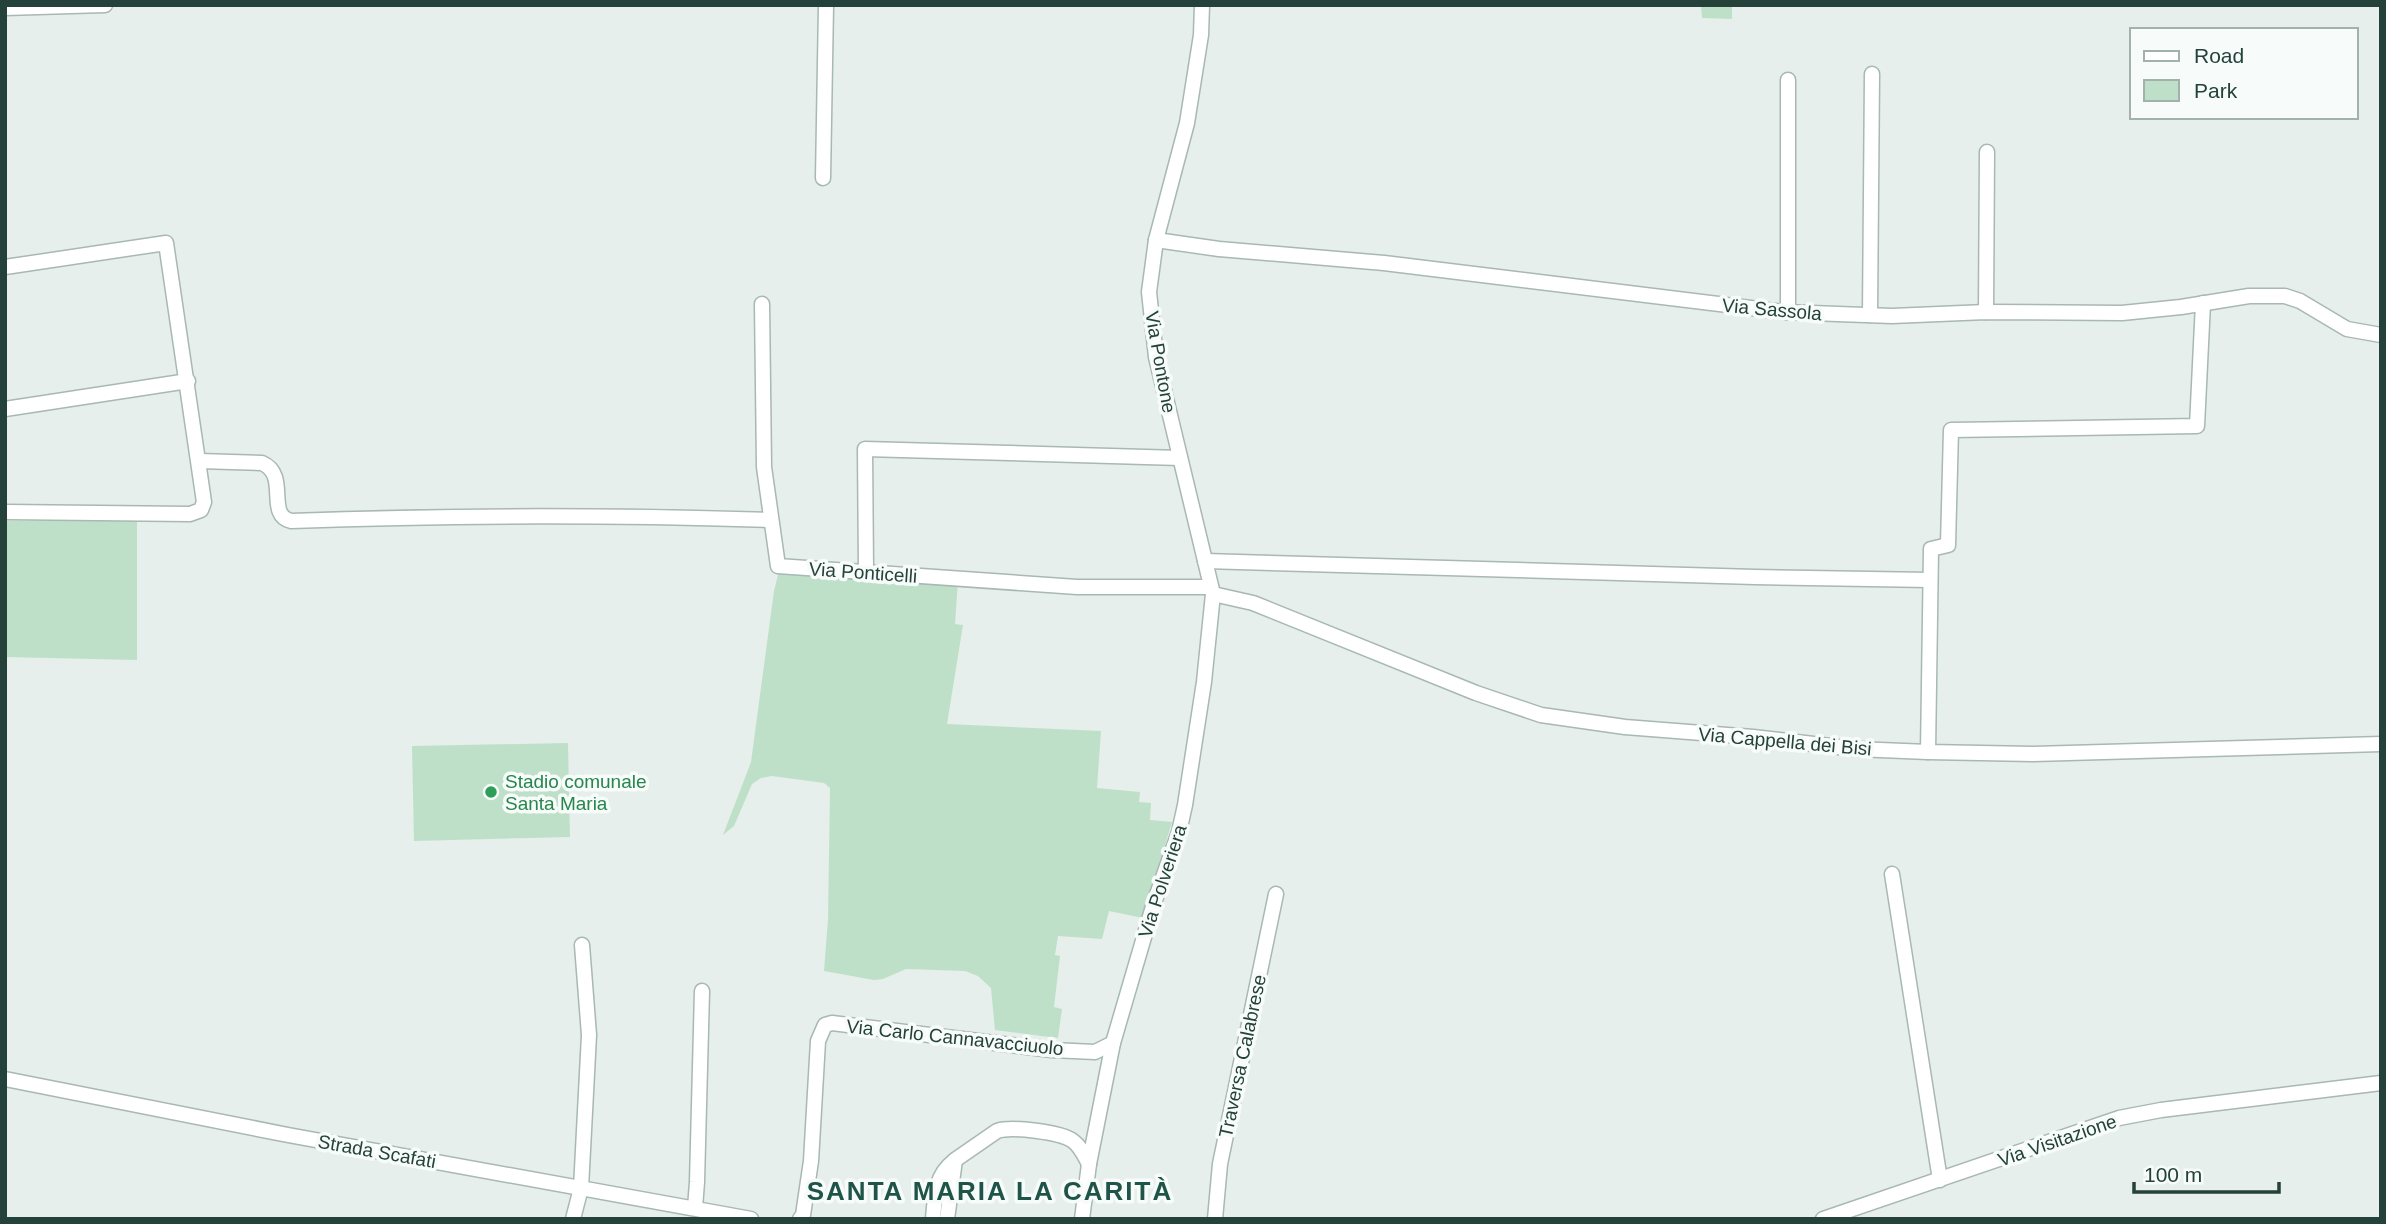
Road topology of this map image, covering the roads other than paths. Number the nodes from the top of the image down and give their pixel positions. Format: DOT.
graph roads {
  1 [pos="105,5"];
  2 [pos="826,5"];
  3 [pos="1202,5"];
  4 [pos="5,8"];
  5 [pos="1872,74"];
  6 [pos="1788,80"];
  7 [pos="1987,152"];
  8 [pos="823,178"];
  9 [pos="1156,240"];
  10 [pos="5,267"];
  11 [pos="2203,303"];
  12 [pos="762,304"];
  13 [pos="1788,312"];
  14 [pos="1986,312"];
  15 [pos="1870,315"];
  16 [pos="2381,335"];
  17 [pos="188,381"];
  18 [pos="5,409"];
  19 [pos="1180,458"];
  20 [pos="199,461"];
  21 [pos="5,512"];
  22 [pos="771,520"];
  23 [pos="1205,561"];
  24 [pos="866,572"];
  25 [pos="1930,580"];
  26 [pos="1212,590"];
  27 [pos="2381,744"];
  28 [pos="1927,752"];
  29 [pos="1892,874"];
  30 [pos="1276,894"];
  31 [pos="582,945"];
  32 [pos="702,991"];
  33 [pos="1112,1043"];
  34 [pos="1095,1052"];
  35 [pos="1108,1065"];
  36 [pos="5,1079"];
  37 [pos="2381,1083"];
  38 [pos="955,1160"];
  39 [pos="1089,1164"];
  40 [pos="1940,1180"];
  41 [pos="581,1188"];
  42 [pos="695,1208"];
  43 [pos="573,1219"];
  44 [pos="751,1219"];
  45 [pos="800,1219"];
  46 [pos="933,1219"];
  47 [pos="947,1219"];
  48 [pos="1082,1219"];
  49 [pos="1215,1219"];
  50 [pos="1823,1219"];
  1 -- 4 [label="street"];
  2 -- 8 [label="street"];
  3 -- 9 [label="street, Via Pontone"];
  5 -- 15 [label="street"];
  6 -- 13 [label="street"];
  7 -- 14 [label="street"];
  9 -- 13 [label="street, Via Sassola"];
  9 -- 19 [label="street, Via Pontone"];
  10 -- 17 [label="street"];
  11 -- 14 [label="street, Via Sassola"];
  11 -- 16 [label="street, Via Sassola"];
  11 -- 25 [label="street"];
  12 -- 22 [label="street, Via Ponticelli"];
  13 -- 15 [label="street, Via Sassola"];
  14 -- 15 [label="street, Via Sassola"];
  17 -- 18 [label="street"];
  17 -- 20 [label="street"];
  19 -- 23 [label="street, Via Pontone"];
  19 -- 24 [label="street"];
  20 -- 21 [label="street"];
  20 -- 22 [label="street"];
  22 -- 24 [label="street, Via Ponticelli"];
  23 -- 25 [label="street"];
  23 -- 26 [label="street, Via Pontone"];
  24 -- 26 [label="street, Via Ponticelli"];
  25 -- 28 [label="street"];
  26 -- 28 [label="street, Via Cappella dei Bisi"];
  26 -- 33 [label="street, Via Polveriera"];
  27 -- 28 [label="street, Via Cappella dei Bisi"];
  29 -- 40 [label="street"];
  30 -- 49 [label="street, Traversa Calabrese"];
  31 -- 41 [label="street"];
  32 -- 42 [label="street"];
  33 -- 34 [label="street"];
  33 -- 35 [label="street, Via Polveriera"];
  34 -- 35 [label="street"];
  34 -- 45 [label="street, Via Carlo Cannavacciuolo"];
  35 -- 39 [label="street, Via Polveriera"];
  36 -- 41 [label="street, Strada Scafati"];
  37 -- 40 [label="street, Via Visitazione"];
  38 -- 39 [label="street"];
  38 -- 46 [label="street"];
  38 -- 47 [label="street"];
  39 -- 48 [label="street, Via Polveriera"];
  40 -- 50 [label="street, Via Visitazione"];
  41 -- 42 [label="street, Strada Scafati"];
  41 -- 43 [label="street"];
  42 -- 44 [label="street, Strada Scafati"];
}
